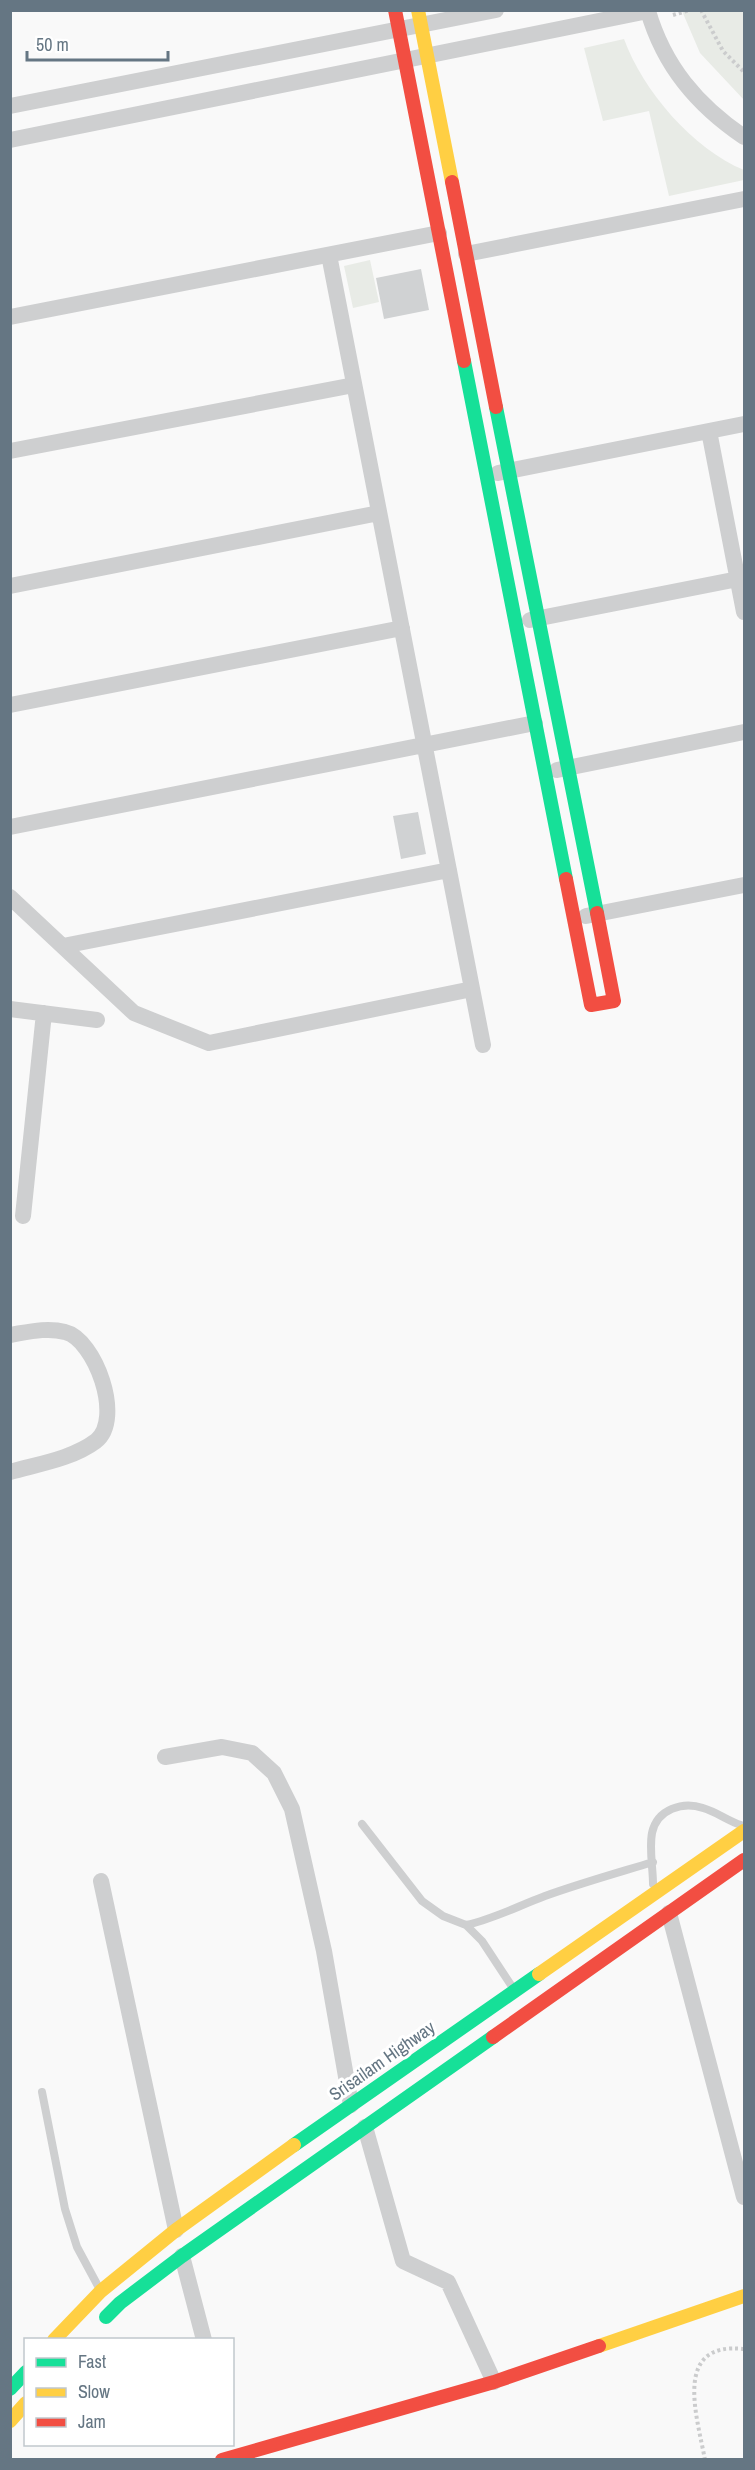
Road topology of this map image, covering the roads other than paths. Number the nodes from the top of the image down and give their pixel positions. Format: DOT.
graph roads {
  1 [pos="395,10"];
  2 [pos="496,10"];
  3 [pos="419,18"];
  4 [pos="399,29"];
  5 [pos="426,54"];
  6 [pos="405,58"];
  7 [pos="10,106"];
  8 [pos="744,137"];
  9 [pos="10,140"];
  10 [pos="744,199"];
  11 [pos="439,233"];
  12 [pos="466,254"];
  13 [pos="329,255"];
  14 [pos="10,317"];
  15 [pos="354,385"];
  16 [pos="744,424"];
  17 [pos="709,431"];
  18 [pos="10,451"];
  19 [pos="509,470"];
  20 [pos="486,475"];
  21 [pos="379,513"];
  22 [pos="738,579"];
  23 [pos="10,586"];
  24 [pos="744,612"];
  25 [pos="539,619"];
  26 [pos="516,623"];
  27 [pos="402,628"];
  28 [pos="10,705"];
  29 [pos="535,723"];
  30 [pos="744,732"];
  31 [pos="424,745"];
  32 [pos="568,767"];
  33 [pos="545,772"];
  34 [pos="10,827"];
  35 [pos="449,870"];
  36 [pos="744,885"];
  37 [pos="10,897"];
  38 [pos="597,914"];
  39 [pos="574,919"];
  40 [pos="63,946"];
  41 [pos="472,989"];
  42 [pos="10,1009"];
  43 [pos="44,1013"];
  44 [pos="98,1020"];
  45 [pos="483,1045"];
  46 [pos="22,1216"];
  47 [pos="10,1335"];
  48 [pos="10,1472"];
  49 [pos="165,1756"];
  50 [pos="362,1824"];
  51 [pos="744,1827"];
  52 [pos="744,1831"];
  53 [pos="744,1860"];
  54 [pos="653,1862"];
  55 [pos="101,1881"];
  56 [pos="653,1894"];
  57 [pos="669,1913"];
  58 [pos="466,1925"];
  59 [pos="514,1991"];
  60 [pos="42,2092"];
  61 [pos="351,2105"];
  62 [pos="365,2127"];
  63 [pos="744,2197"];
  64 [pos="176,2230"];
  65 [pos="182,2256"];
  66 [pos="101,2291"];
  67 [pos="744,2296"];
  68 [pos="98,2325"];
  69 [pos="56,2338"];
  70 [pos="203,2338"];
  71 [pos="24,2374"];
  72 [pos="494,2382"];
  73 [pos="10,2389"];
  74 [pos="24,2405"];
  75 [pos="10,2421"];
  76 [pos="229,2453"];
  1 -- 4 [label="main road"];
  2 -- 3 [label="street"];
  3 -- 4 [label="street"];
  3 -- 5 [label="main road"];
  4 -- 6 [label="main road"];
  4 -- 7 [label="street"];
  5 -- 6 [label="street"];
  5 -- 8 [label="street"];
  5 -- 12 [label="main road"];
  6 -- 9 [label="street"];
  6 -- 11 [label="main road"];
  10 -- 12 [label="street"];
  11 -- 13 [label="street"];
  11 -- 20 [label="main road"];
  12 -- 19 [label="main road"];
  13 -- 14 [label="street"];
  13 -- 15 [label="street"];
  15 -- 18 [label="street"];
  15 -- 21 [label="street"];
  16 -- 17 [label="street"];
  17 -- 19 [label="street"];
  17 -- 22 [label="street"];
  19 -- 20 [label="street"];
  19 -- 25 [label="main road"];
  20 -- 26 [label="main road"];
  21 -- 23 [label="street"];
  21 -- 27 [label="street"];
  22 -- 24 [label="street"];
  22 -- 25 [label="street"];
  25 -- 26 [label="street"];
  25 -- 32 [label="main road"];
  26 -- 29 [label="main road"];
  27 -- 28 [label="street"];
  27 -- 31 [label="street"];
  29 -- 31 [label="street"];
  29 -- 33 [label="main road"];
  30 -- 32 [label="street"];
  31 -- 34 [label="street"];
  31 -- 35 [label="street"];
  32 -- 33 [label="street"];
  32 -- 38 [label="main road"];
  33 -- 39 [label="main road"];
  35 -- 40 [label="street"];
  35 -- 41 [label="street"];
  36 -- 38 [label="street"];
  37 -- 40 [label="street"];
  38 -- 39 [label="street"];
  38 -- 39 [label="main road"];
  40 -- 41 [label="street"];
  41 -- 45 [label="street"];
  42 -- 43 [label="street"];
  43 -- 44 [label="street"];
  43 -- 46 [label="street"];
  47 -- 48 [label="street"];
  49 -- 61 [label="street"];
  50 -- 58 [label="lane"];
  51 -- 54 [label="lane"];
  52 -- 56 [label="main road, Srisailam Highway"];
  53 -- 57 [label="main road"];
  54 -- 56 [label="lane"];
  54 -- 58 [label="lane"];
  55 -- 64 [label="street"];
  56 -- 59 [label="main road, Srisailam Highway"];
  57 -- 62 [label="main road"];
  57 -- 63 [label="street"];
  58 -- 59 [label="lane"];
  59 -- 61 [label="main road, Srisailam Highway"];
  60 -- 66 [label="lane"];
  61 -- 64 [label="main road, Srisailam Highway"];
  62 -- 65 [label="main road"];
  62 -- 72 [label="street"];
  64 -- 66 [label="main road, Srisailam Highway"];
  65 -- 68 [label="main road"];
  65 -- 70 [label="street"];
  66 -- 69 [label="main road, Srisailam Highway"];
  67 -- 72 [label="main road"];
  71 -- 73 [label="main road"];
  72 -- 76 [label="main road"];
  74 -- 75 [label="main road"];
}
